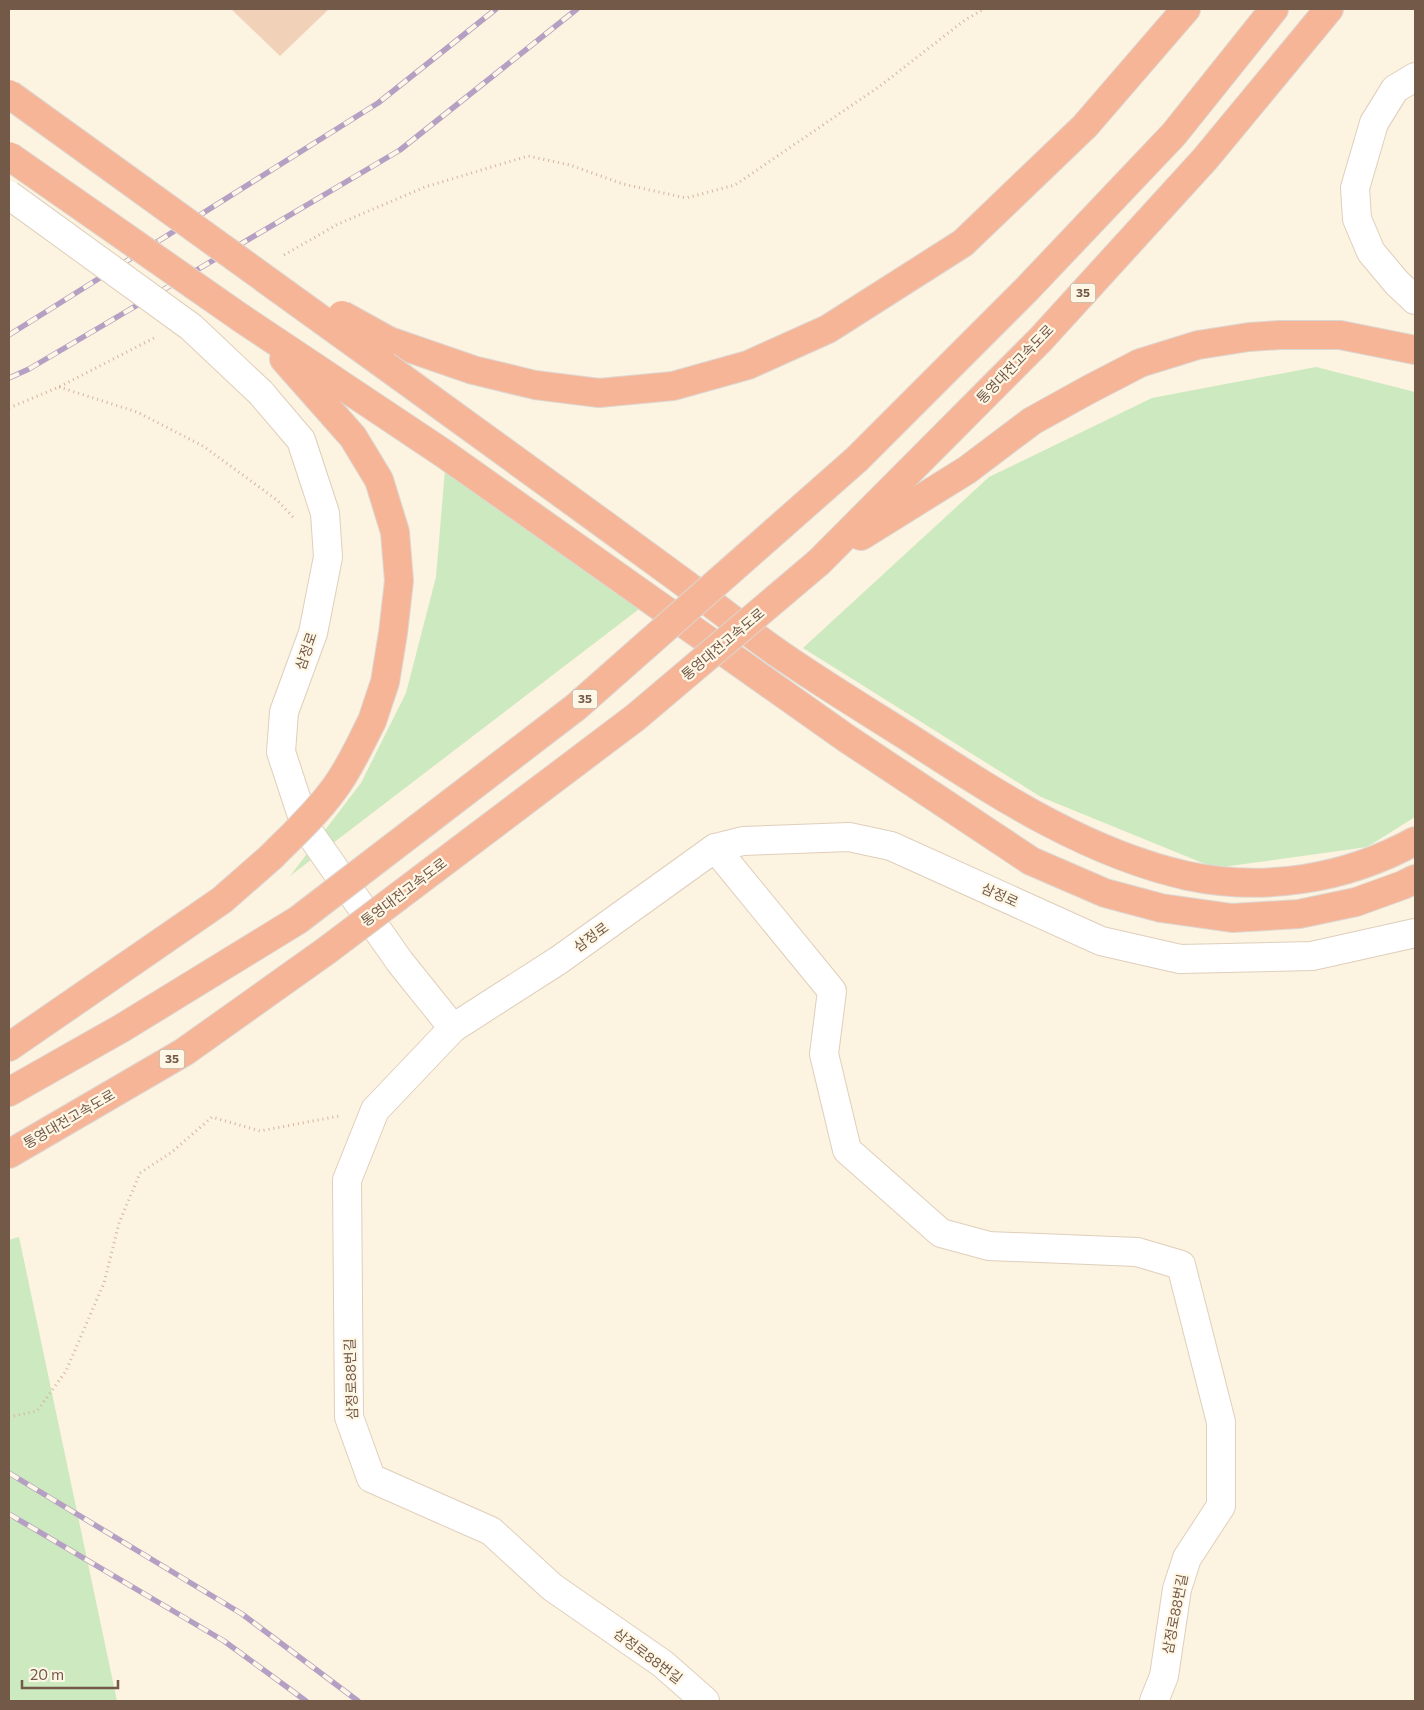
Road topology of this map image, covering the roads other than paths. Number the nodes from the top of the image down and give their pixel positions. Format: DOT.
graph roads {
  1 [pos="1186,9"];
  2 [pos="1274,9"];
  3 [pos="1329,9"];
  4 [pos="1415,77"];
  5 [pos="9,94"];
  6 [pos="9,156"];
  7 [pos="9,195"];
  8 [pos="242,260"];
  9 [pos="1415,300"];
  10 [pos="242,318"];
  11 [pos="1415,350"];
  12 [pos="819,562"];
  13 [pos="1415,841"];
  14 [pos="715,848"];
  15 [pos="1415,879"];
  16 [pos="1415,933"];
  17 [pos="453,1028"];
  18 [pos="9,1047"];
  19 [pos="9,1092"];
  20 [pos="9,1154"];
  21 [pos="704,1701"];
  22 [pos="1154,1701"];
  1 -- 8 [label="highway, bridge"];
  2 -- 19 [label="highway, 35, bridge"];
  3 -- 12 [label="highway, 통영대전고속도로 / 35"];
  4 -- 9 [label="street"];
  5 -- 8 [label="highway, bridge"];
  6 -- 10 [label="highway, bridge"];
  7 -- 17 [label="street, 삼정로, bridge"];
  8 -- 13 [label="highway, bridge"];
  10 -- 15 [label="highway"];
  10 -- 18 [label="highway, bridge"];
  11 -- 12 [label="highway"];
  12 -- 20 [label="highway, 통영대전고속도로 / 35, bridge"];
  14 -- 16 [label="street, 삼정로"];
  14 -- 17 [label="street, 삼정로"];
  14 -- 22 [label="street, 삼정로88번길"];
  17 -- 21 [label="street, 삼정로88번길"];
}
